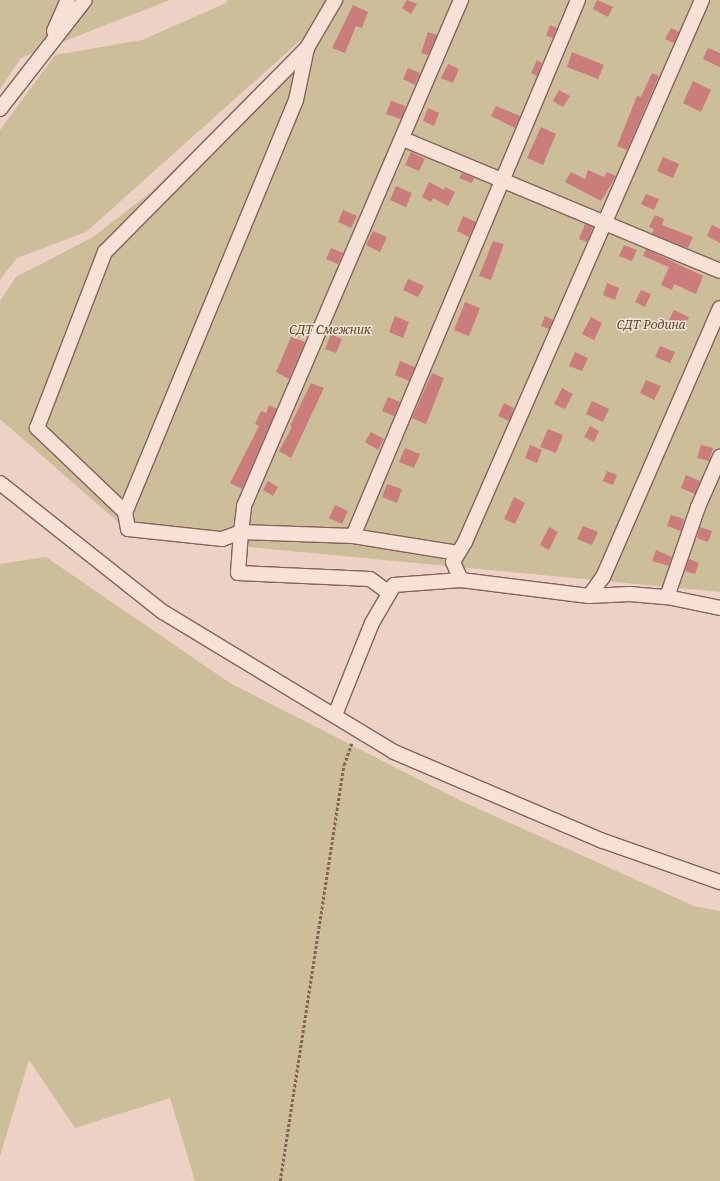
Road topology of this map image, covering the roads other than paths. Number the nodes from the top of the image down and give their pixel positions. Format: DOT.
graph roads {
  1 [pos="68,0"];
  2 [pos="85,0"];
  3 [pos="335,0"];
  4 [pos="461,0"];
  5 [pos="578,0"];
  6 [pos="702,0"];
  7 [pos="307,48"];
  8 [pos="45,51"];
  9 [pos="0,109"];
  10 [pos="403,139"];
  11 [pos="502,180"];
  12 [pos="605,223"];
  13 [pos="720,271"];
  14 [pos="720,308"];
  15 [pos="720,458"];
  16 [pos="0,484"];
  17 [pos="125,512"];
  18 [pos="241,532"];
  19 [pos="353,536"];
  20 [pos="458,553"];
  21 [pos="461,580"];
  22 [pos="389,593"];
  23 [pos="589,596"];
  24 [pos="667,597"];
  25 [pos="720,608"];
  26 [pos="335,715"];
  27 [pos="720,882"];
  1 -- 8 [label="street"];
  2 -- 8 [label="street"];
  3 -- 7 [label="street"];
  4 -- 10 [label="street"];
  5 -- 11 [label="street"];
  6 -- 12 [label="street"];
  7 -- 17 [label="street"];
  7 -- 17 [label="street"];
  8 -- 9 [label="street"];
  10 -- 11 [label="street"];
  10 -- 18 [label="street"];
  11 -- 12 [label="street"];
  11 -- 19 [label="street"];
  12 -- 13 [label="street"];
  12 -- 20 [label="street"];
  14 -- 23 [label="street"];
  15 -- 24 [label="street"];
  16 -- 26 [label="street"];
  17 -- 18 [label="street"];
  18 -- 19 [label="street"];
  18 -- 22 [label="street"];
  19 -- 20 [label="street"];
  20 -- 21 [label="street"];
  21 -- 22 [label="street"];
  21 -- 23 [label="street"];
  22 -- 26 [label="street"];
  23 -- 24 [label="street"];
  24 -- 25 [label="street"];
  26 -- 27 [label="street"];
}
